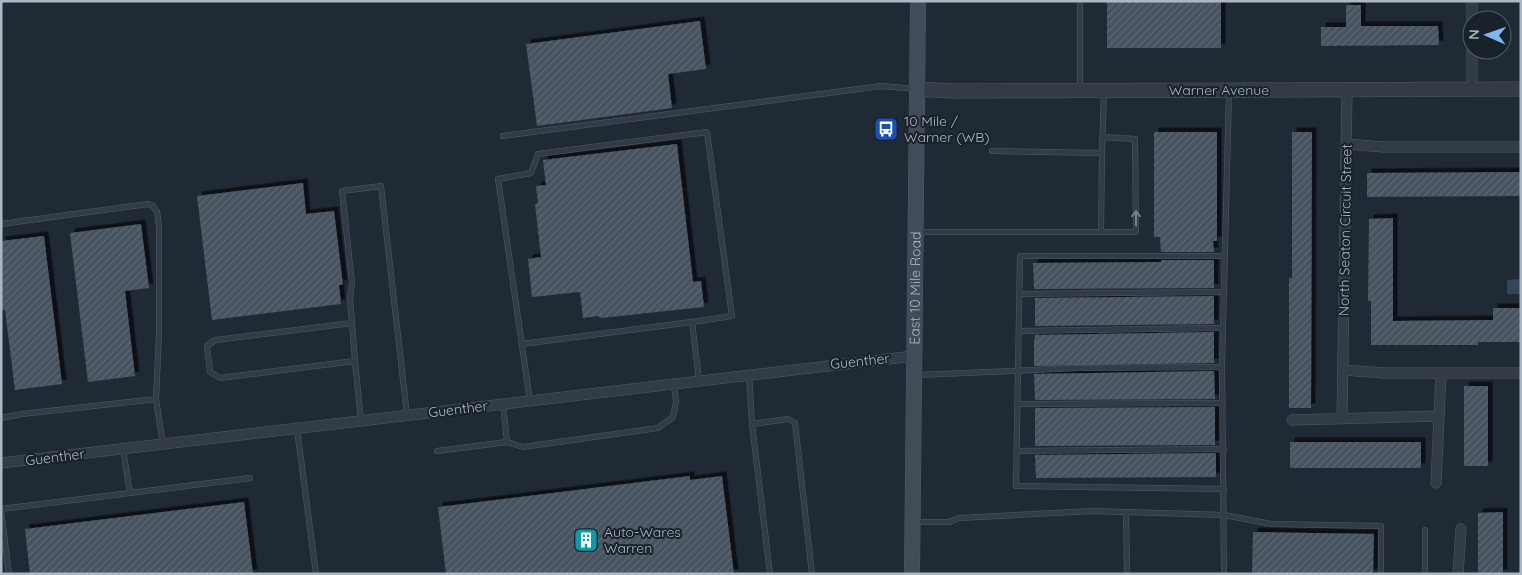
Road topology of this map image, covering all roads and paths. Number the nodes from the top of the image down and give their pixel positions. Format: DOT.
graph roads {
  1 [pos="918,1"];
  2 [pos="1080,1"];
  3 [pos="1472,60"];
  4 [pos="916,89"];
  5 [pos="1521,89"];
  6 [pos="1080,90"];
  7 [pos="1104,90"];
  8 [pos="1229,90"];
  9 [pos="1347,90"];
  10 [pos="1472,90"];
  11 [pos="503,136"];
  12 [pos="1102,137"];
  13 [pos="1346,144"];
  14 [pos="1521,147"];
  15 [pos="992,151"];
  16 [pos="1102,153"];
  17 [pos="1,224"];
  18 [pos="916,232"];
  19 [pos="1101,232"];
  20 [pos="1225,256"];
  21 [pos="1224,292"];
  22 [pos="1020,294"];
  23 [pos="692,322"];
  24 [pos="352,323"];
  25 [pos="1223,328"];
  26 [pos="1020,331"];
  27 [pos="522,344"];
  28 [pos="914,356"];
  29 [pos="355,361"];
  30 [pos="1222,367"];
  31 [pos="1019,370"];
  32 [pos="1342,370"];
  33 [pos="1441,373"];
  34 [pos="1521,373"];
  35 [pos="749,374"];
  36 [pos="914,376"];
  37 [pos="699,380"];
  38 [pos="673,383"];
  39 [pos="156,399"];
  40 [pos="530,400"];
  41 [pos="1223,403"];
  42 [pos="503,404"];
  43 [pos="1018,404"];
  44 [pos="407,415"];
  45 [pos="1439,416"];
  46 [pos="1,418"];
  47 [pos="1342,419"];
  48 [pos="1292,420"];
  49 [pos="362,421"];
  50 [pos="752,424"];
  51 [pos="297,429"];
  52 [pos="507,442"];
  53 [pos="163,445"];
  54 [pos="123,449"];
  55 [pos="1224,449"];
  56 [pos="437,450"];
  57 [pos="1017,451"];
  58 [pos="1,463"];
  59 [pos="250,478"];
  60 [pos="1436,483"];
  61 [pos="1224,489"];
  62 [pos="130,493"];
  63 [pos="1,510"];
  64 [pos="1126,512"];
  65 [pos="1224,516"];
  66 [pos="913,522"];
  67 [pos="1461,529"];
  68 [pos="1425,530"];
  69 [pos="9,574"];
  70 [pos="316,574"];
  71 [pos="770,574"];
  72 [pos="812,574"];
  73 [pos="912,574"];
  74 [pos="1127,574"];
  75 [pos="1224,574"];
  76 [pos="1380,574"];
  77 [pos="1425,574"];
  78 [pos="1458,574"];
  1 -- 4 [label="main road, East 10 Mile Road"];
  2 -- 6 [label="lane"];
  3 -- 10 [label="street"];
  4 -- 6 [label="street, Warner Avenue"];
  4 -- 11 [label="lane"];
  4 -- 18 [label="main road, East 10 Mile Road"];
  5 -- 10 [label="street, Warner Avenue"];
  6 -- 7 [label="street, Warner Avenue"];
  7 -- 8 [label="street, Warner Avenue"];
  7 -- 12 [label="lane"];
  8 -- 9 [label="street, Warner Avenue"];
  8 -- 20 [label="lane"];
  9 -- 10 [label="street, Warner Avenue"];
  9 -- 13 [label="street, North Seaton Circuit Street"];
  12 -- 16 [label="lane"];
  19 -- 12 [label="lane, one-way"];
  13 -- 14 [label="street"];
  13 -- 32 [label="street, North Seaton Circuit Street"];
  15 -- 16 [label="lane"];
  16 -- 19 [label="lane"];
  17 -- 39 [label="lane"];
  18 -- 19 [label="lane"];
  18 -- 28 [label="main road, East 10 Mile Road"];
  20 -- 21 [label="lane"];
  20 -- 22 [label="lane"];
  21 -- 22 [label="lane"];
  21 -- 25 [label="lane"];
  22 -- 26 [label="lane"];
  23 -- 27 [label="lane"];
  23 -- 27 [label="lane"];
  23 -- 37 [label="lane"];
  24 -- 29 [label="lane"];
  24 -- 29 [label="lane"];
  24 -- 44 [label="lane"];
  25 -- 26 [label="lane"];
  25 -- 30 [label="lane"];
  26 -- 31 [label="lane"];
  27 -- 40 [label="lane"];
  28 -- 35 [label="street, Guenther"];
  28 -- 36 [label="main road, East 10 Mile Road"];
  29 -- 49 [label="lane"];
  30 -- 31 [label="lane"];
  30 -- 41 [label="lane"];
  31 -- 36 [label="lane"];
  31 -- 43 [label="lane"];
  32 -- 33 [label="street"];
  32 -- 47 [label="street, North Seaton Circuit Street"];
  33 -- 34 [label="street"];
  33 -- 45 [label="street"];
  35 -- 37 [label="street, Guenther"];
  35 -- 50 [label="lane"];
  36 -- 66 [label="main road, East 10 Mile Road"];
  37 -- 38 [label="street, Guenther"];
  38 -- 40 [label="street, Guenther"];
  38 -- 52 [label="lane"];
  39 -- 46 [label="lane"];
  39 -- 53 [label="lane"];
  40 -- 42 [label="street, Guenther"];
  41 -- 43 [label="lane"];
  41 -- 55 [label="lane"];
  42 -- 44 [label="street, Guenther"];
  42 -- 52 [label="lane"];
  43 -- 57 [label="lane"];
  44 -- 49 [label="street, Guenther"];
  45 -- 47 [label="street"];
  45 -- 60 [label="street"];
  47 -- 48 [label="street"];
  49 -- 51 [label="street, Guenther"];
  50 -- 71 [label="lane"];
  50 -- 72 [label="lane"];
  51 -- 53 [label="street, Guenther"];
  51 -- 70 [label="lane"];
  52 -- 56 [label="lane"];
  53 -- 54 [label="street, Guenther"];
  54 -- 58 [label="street, Guenther"];
  54 -- 62 [label="lane"];
  55 -- 57 [label="lane"];
  55 -- 61 [label="lane"];
  57 -- 61 [label="lane"];
  59 -- 62 [label="lane"];
  61 -- 65 [label="lane"];
  62 -- 63 [label="lane"];
  63 -- 69 [label="lane"];
  64 -- 65 [label="lane"];
  64 -- 66 [label="lane"];
  64 -- 74 [label="lane"];
  65 -- 75 [label="lane"];
  65 -- 76 [label="lane"];
  66 -- 73 [label="main road, East 10 Mile Road"];
  67 -- 78 [label="street"];
  68 -- 77 [label="lane"];
}
